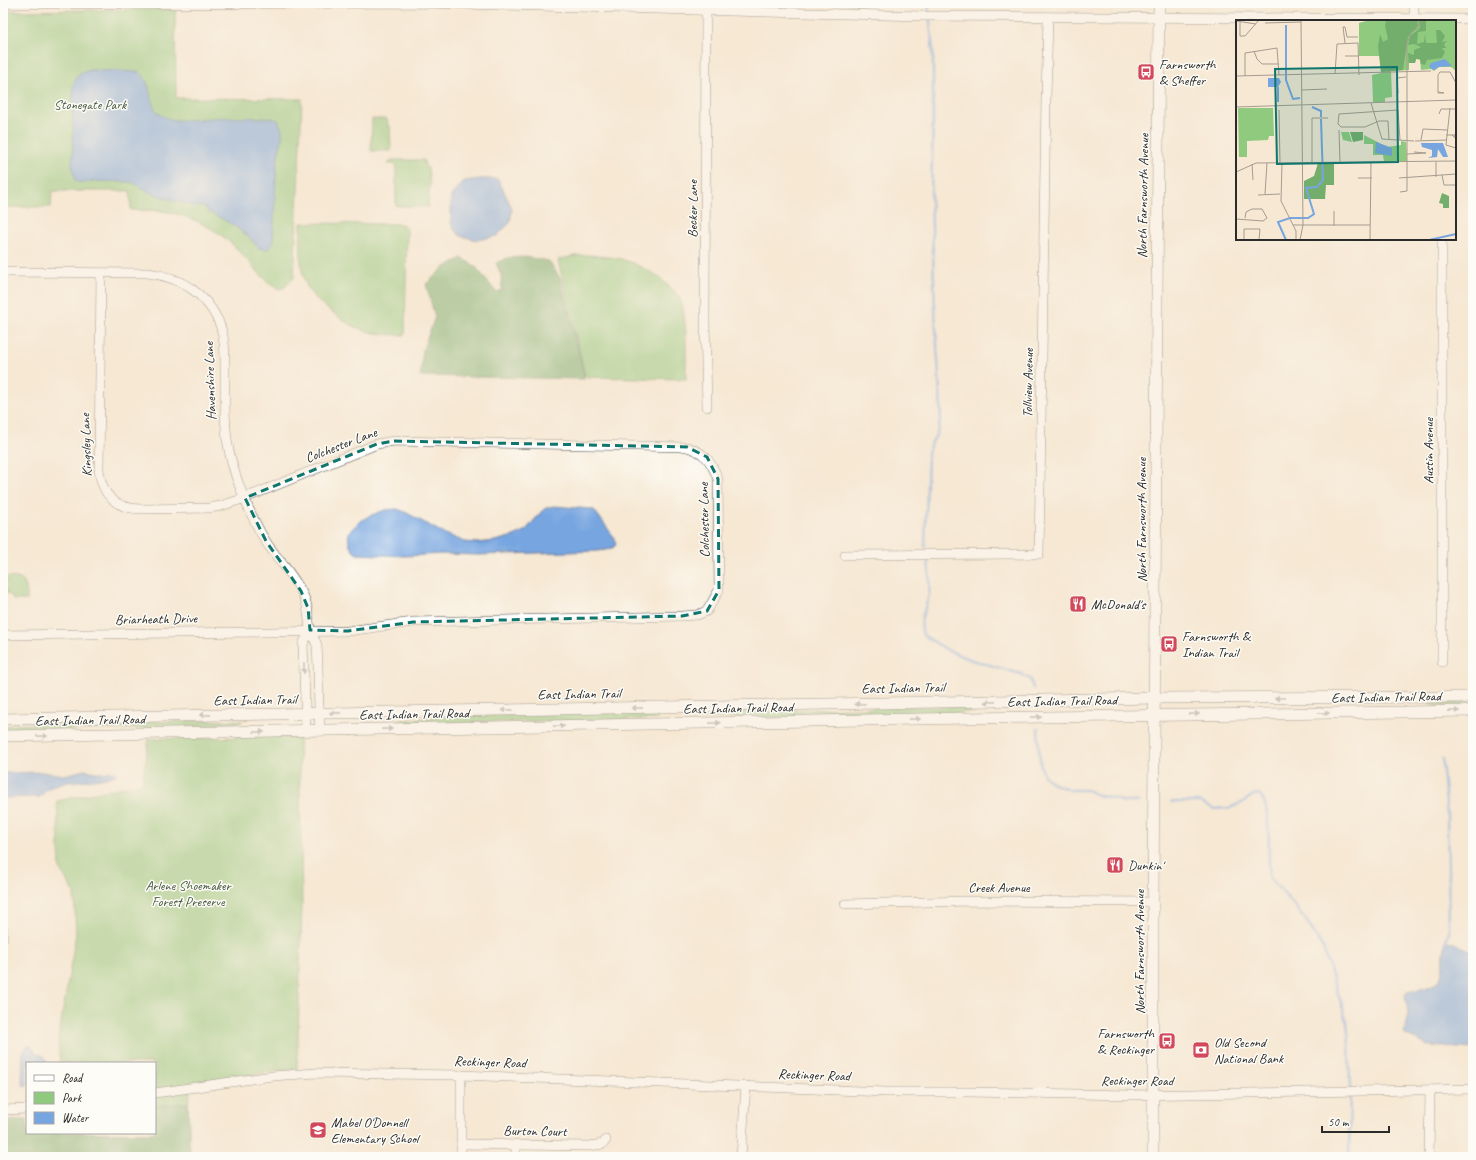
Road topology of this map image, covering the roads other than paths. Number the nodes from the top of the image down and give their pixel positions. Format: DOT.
graph roads {
  1 [pos="326,3"];
  2 [pos="1159,3"];
  3 [pos="1414,3"];
  4 [pos="3,4"];
  5 [pos="706,10"];
  6 [pos="1048,17"];
  7 [pos="1159,17"];
  8 [pos="1414,18"];
  9 [pos="1473,19"];
  10 [pos="1435,20"];
  11 [pos="1442,240"];
  12 [pos="3,272"];
  13 [pos="101,273"];
  14 [pos="707,407"];
  15 [pos="245,498"];
  16 [pos="845,555"];
  17 [pos="310,630"];
  18 [pos="3,634"];
  19 [pos="1442,662"];
  20 [pos="1473,697"];
  21 [pos="1155,698"];
  22 [pos="676,707"];
  23 [pos="1473,711"];
  24 [pos="319,713"];
  25 [pos="305,714"];
  26 [pos="1155,715"];
  27 [pos="3,719"];
  28 [pos="676,724"];
  29 [pos="306,731"];
  30 [pos="320,731"];
  31 [pos="3,736"];
  32 [pos="1153,902"];
  33 [pos="845,904"];
  34 [pos="3,930"];
  35 [pos="3,938"];
  36 [pos="461,1075"];
  37 [pos="746,1086"];
  38 [pos="1430,1090"];
  39 [pos="1473,1090"];
  40 [pos="156,1093"];
  41 [pos="1154,1095"];
  42 [pos="26,1109"];
  43 [pos="3,1110"];
  44 [pos="606,1140"];
  45 [pos="461,1144"];
  46 [pos="516,1144"];
  47 [pos="461,1157"];
  48 [pos="516,1157"];
  49 [pos="741,1157"];
  50 [pos="1153,1157"];
  51 [pos="1429,1157"];
  1 -- 4 [label="street"];
  1 -- 5 [label="street"];
  2 -- 7 [label="main road, North Farnsworth Avenue"];
  3 -- 8 [label="street"];
  5 -- 6 [label="street"];
  5 -- 14 [label="street, Becker Lane"];
  6 -- 7 [label="street"];
  6 -- 16 [label="street, Tollview Avenue"];
  7 -- 8 [label="street"];
  7 -- 21 [label="main road, North Farnsworth Avenue"];
  8 -- 10 [label="street"];
  9 -- 10 [label="street"];
  11 -- 19 [label="street, Austin Avenue"];
  12 -- 13 [label="street, Havenshire Lane"];
  13 -- 15 [label="street, Havenshire Lane"];
  13 -- 15 [label="street, Kingsley Lane"];
  15 -- 17 [label="street, Havenshire Lane"];
  15 -- 17 [label="street, Colchester Lane"];
  17 -- 18 [label="street, Briarheath Drive"];
  17 -- 24 [label="street, Havenshire Lane"];
  17 -- 25 [label="street, Havenshire Lane, one-way"];
  20 -- 21 [label="main road, East Indian Trail Road, one-way"];
  21 -- 22 [label="main road, East Indian Trail, one-way"];
  21 -- 26 [label="main road, North Farnsworth Avenue"];
  22 -- 24 [label="main road, East Indian Trail, one-way"];
  22 -- 28 [label="main road"];
  26 -- 23 [label="main road, East Indian Trail Road, one-way"];
  24 -- 25 [label="main road, East Indian Trail"];
  24 -- 30 [label="street, Havenshire Lane"];
  25 -- 27 [label="main road, East Indian Trail, one-way"];
  25 -- 29 [label="street, Havenshire Lane"];
  28 -- 26 [label="main road, East Indian Trail Road, one-way"];
  26 -- 32 [label="main road, North Farnsworth Avenue"];
  30 -- 28 [label="main road, East Indian Trail Road, one-way"];
  29 -- 30 [label="main road, East Indian Trail Road"];
  31 -- 29 [label="main road, East Indian Trail Road, one-way"];
  32 -- 33 [label="street, Creek Avenue"];
  32 -- 41 [label="main road, North Farnsworth Avenue"];
  34 -- 35 [label="street"];
  36 -- 37 [label="street, Reckinger Road"];
  36 -- 40 [label="street, Reckinger Road"];
  36 -- 45 [label="street"];
  37 -- 41 [label="street, Reckinger Road"];
  37 -- 49 [label="street"];
  38 -- 39 [label="street, Reckinger Road"];
  38 -- 41 [label="street, Reckinger Road"];
  38 -- 51 [label="street"];
  41 -- 50 [label="main road, North Farnsworth Avenue"];
  42 -- 43 [label="street"];
  44 -- 46 [label="street, Burton Court"];
  45 -- 46 [label="street, Burton Court"];
  45 -- 47 [label="street"];
  46 -- 48 [label="street"];
}
